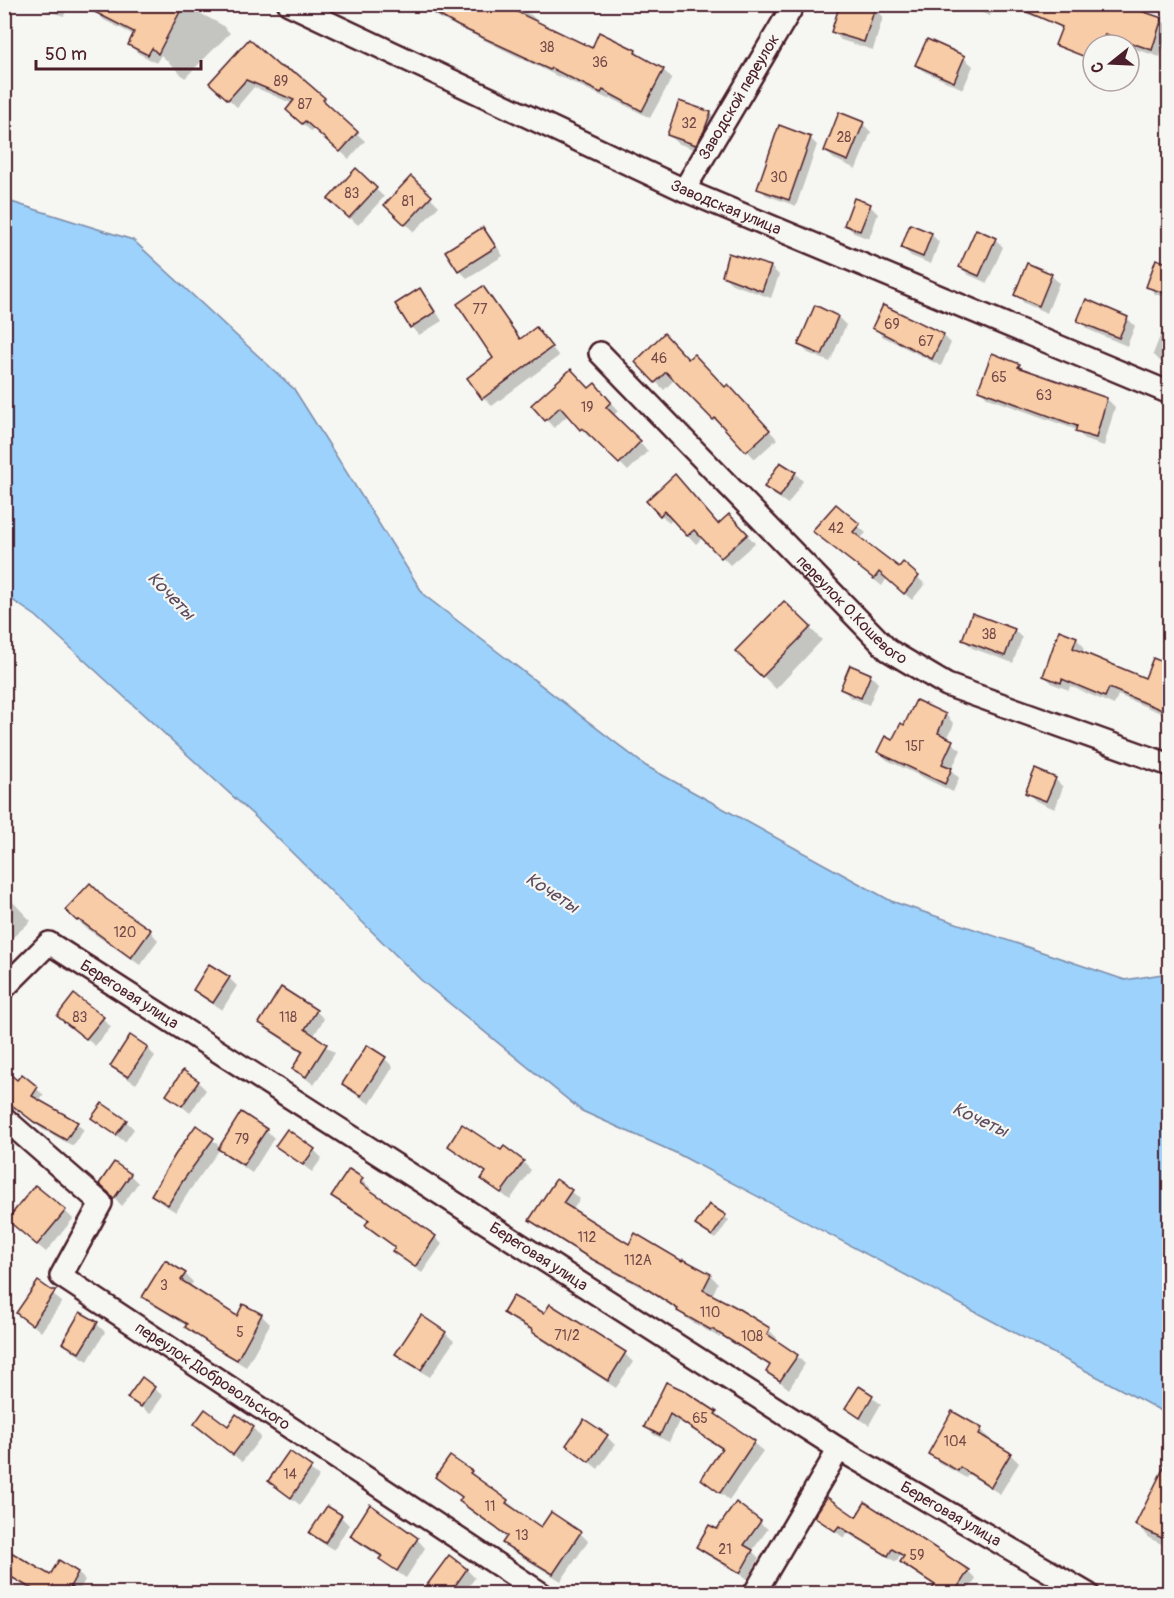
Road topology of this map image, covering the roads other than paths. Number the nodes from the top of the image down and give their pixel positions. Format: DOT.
graph roads {
  1 [pos="289,4"];
  2 [pos="794,4"];
  3 [pos="684,190"];
  4 [pos="600,353"];
  5 [pos="1170,393"];
  6 [pos="1170,765"];
  7 [pos="4,988"];
  8 [pos="4,1118"];
  9 [pos="839,1449"];
  10 [pos="542,1593"];
  11 [pos="754,1593"];
  12 [pos="1088,1593"];
  1 -- 3 [label="street, Заводская улица"];
  2 -- 3 [label="street, Заводской переулок"];
  3 -- 5 [label="street, Заводская улица"];
  4 -- 6 [label="street, переулок О.Кошевого"];
  7 -- 9 [label="street, Береговая улица"];
  8 -- 10 [label="street, переулок Добровольского"];
  9 -- 11 [label="street"];
  9 -- 12 [label="street, Береговая улица"];
}
